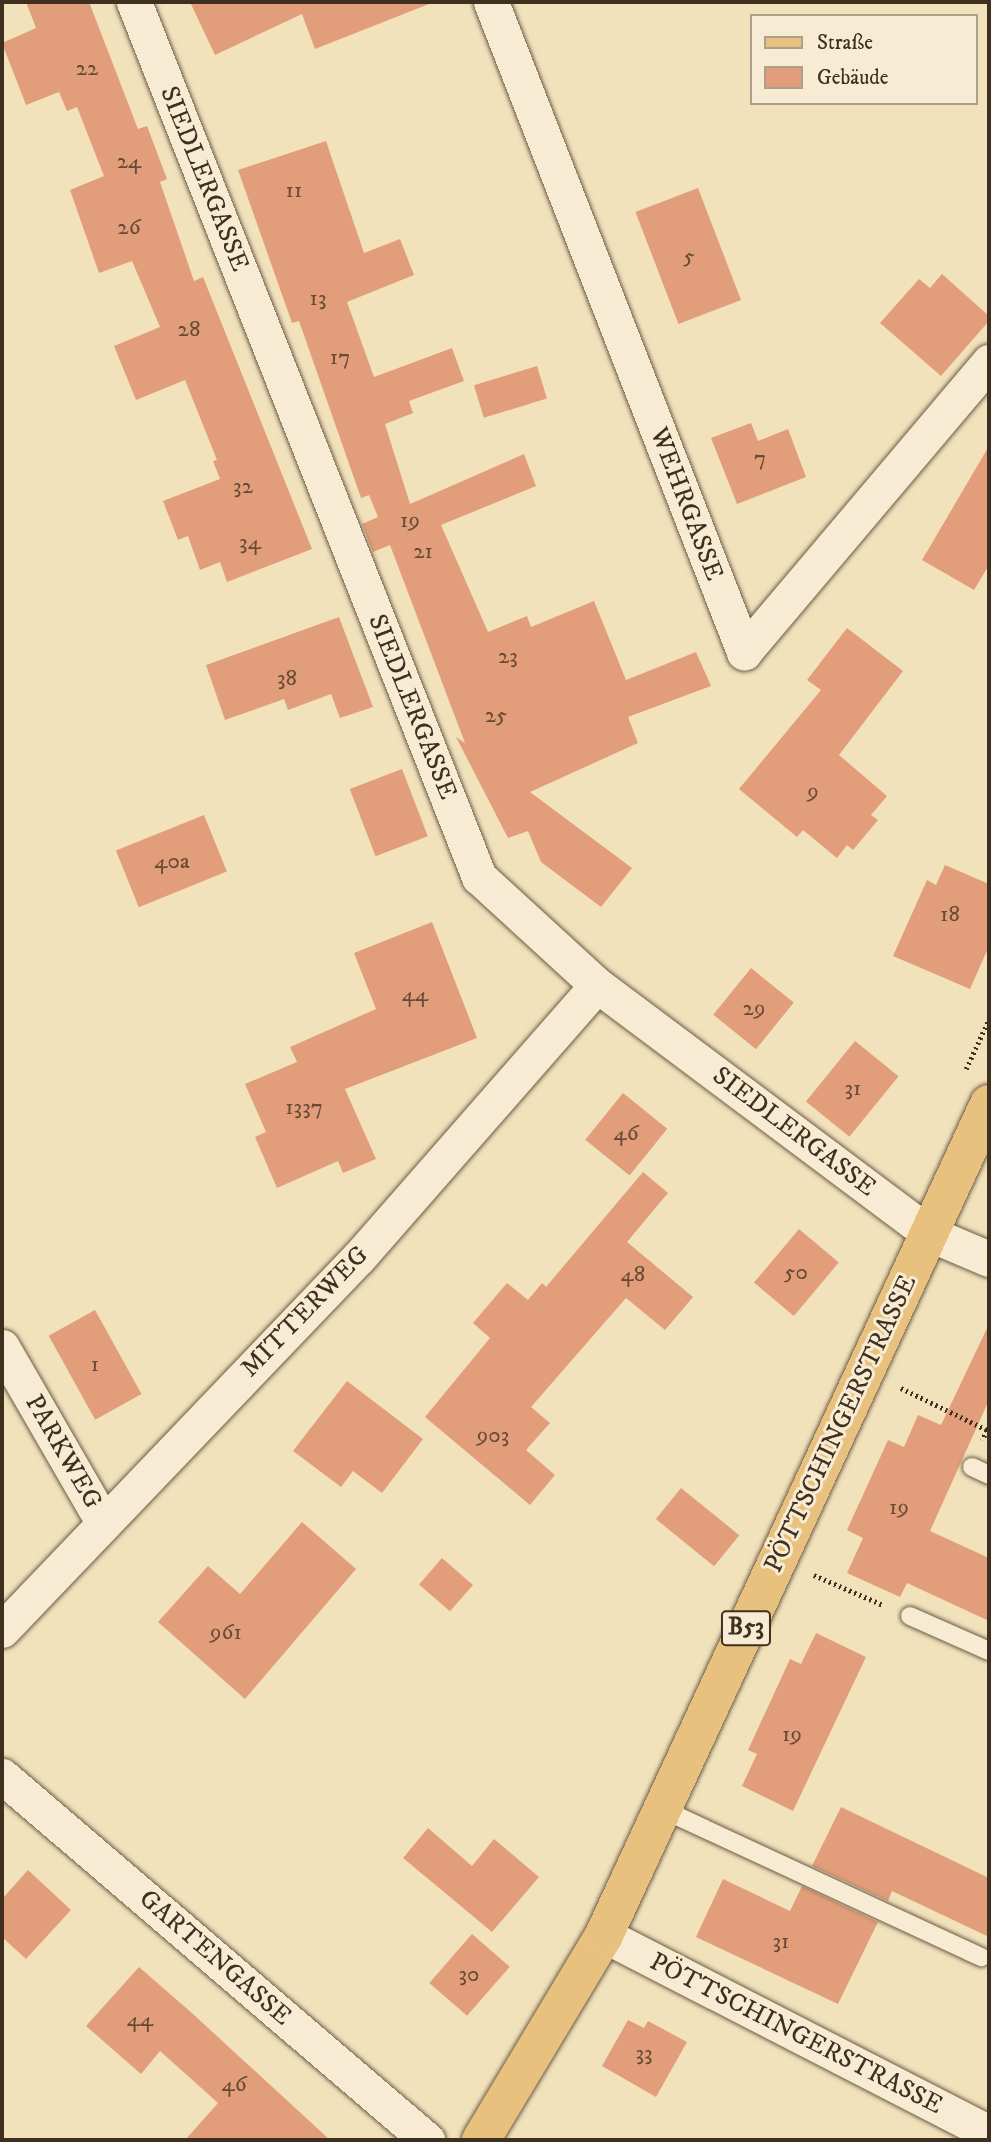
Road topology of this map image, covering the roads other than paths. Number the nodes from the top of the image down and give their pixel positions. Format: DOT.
graph roads {
  1 [pos="134,2"];
  2 [pos="491,2"];
  3 [pos="989,362"];
  4 [pos="597,985"];
  5 [pos="989,1104"];
  6 [pos="930,1234"];
  7 [pos="989,1259"];
  8 [pos="2,1347"];
  9 [pos="972,1467"];
  10 [pos="989,1475"];
  11 [pos="103,1522"];
  12 [pos="910,1616"];
  13 [pos="2,1630"];
  14 [pos="989,1651"];
  15 [pos="2,1776"];
  16 [pos="662,1809"];
  17 [pos="604,1935"];
  18 [pos="981,1957"];
  19 [pos="989,2133"];
  20 [pos="427,2140"];
  21 [pos="481,2140"];
  1 -- 4 [label="street, SIEDLERGASSE"];
  2 -- 3 [label="street, WEHRGASSE"];
  4 -- 6 [label="street, SIEDLERGASSE"];
  4 -- 11 [label="street, MITTERWEG"];
  5 -- 6 [label="main road, PÖTTSCHINGERSTRASSE / B53"];
  6 -- 7 [label="street, SIEDLERGASSE"];
  6 -- 16 [label="main road, PÖTTSCHINGERSTRASSE / B53"];
  8 -- 11 [label="street, PARKWEG"];
  9 -- 10 [label="lane"];
  11 -- 13 [label="street, MITTERWEG"];
  12 -- 14 [label="lane"];
  15 -- 20 [label="street, GARTENGASSE"];
  16 -- 17 [label="main road, PÖTTSCHINGERSTRASSE / B53"];
  16 -- 18 [label="lane"];
  17 -- 19 [label="street, PÖTTSCHINGERSTRASSE"];
  17 -- 21 [label="main road, PÖTTSCHINGERSTRASSE / B53"];
}
